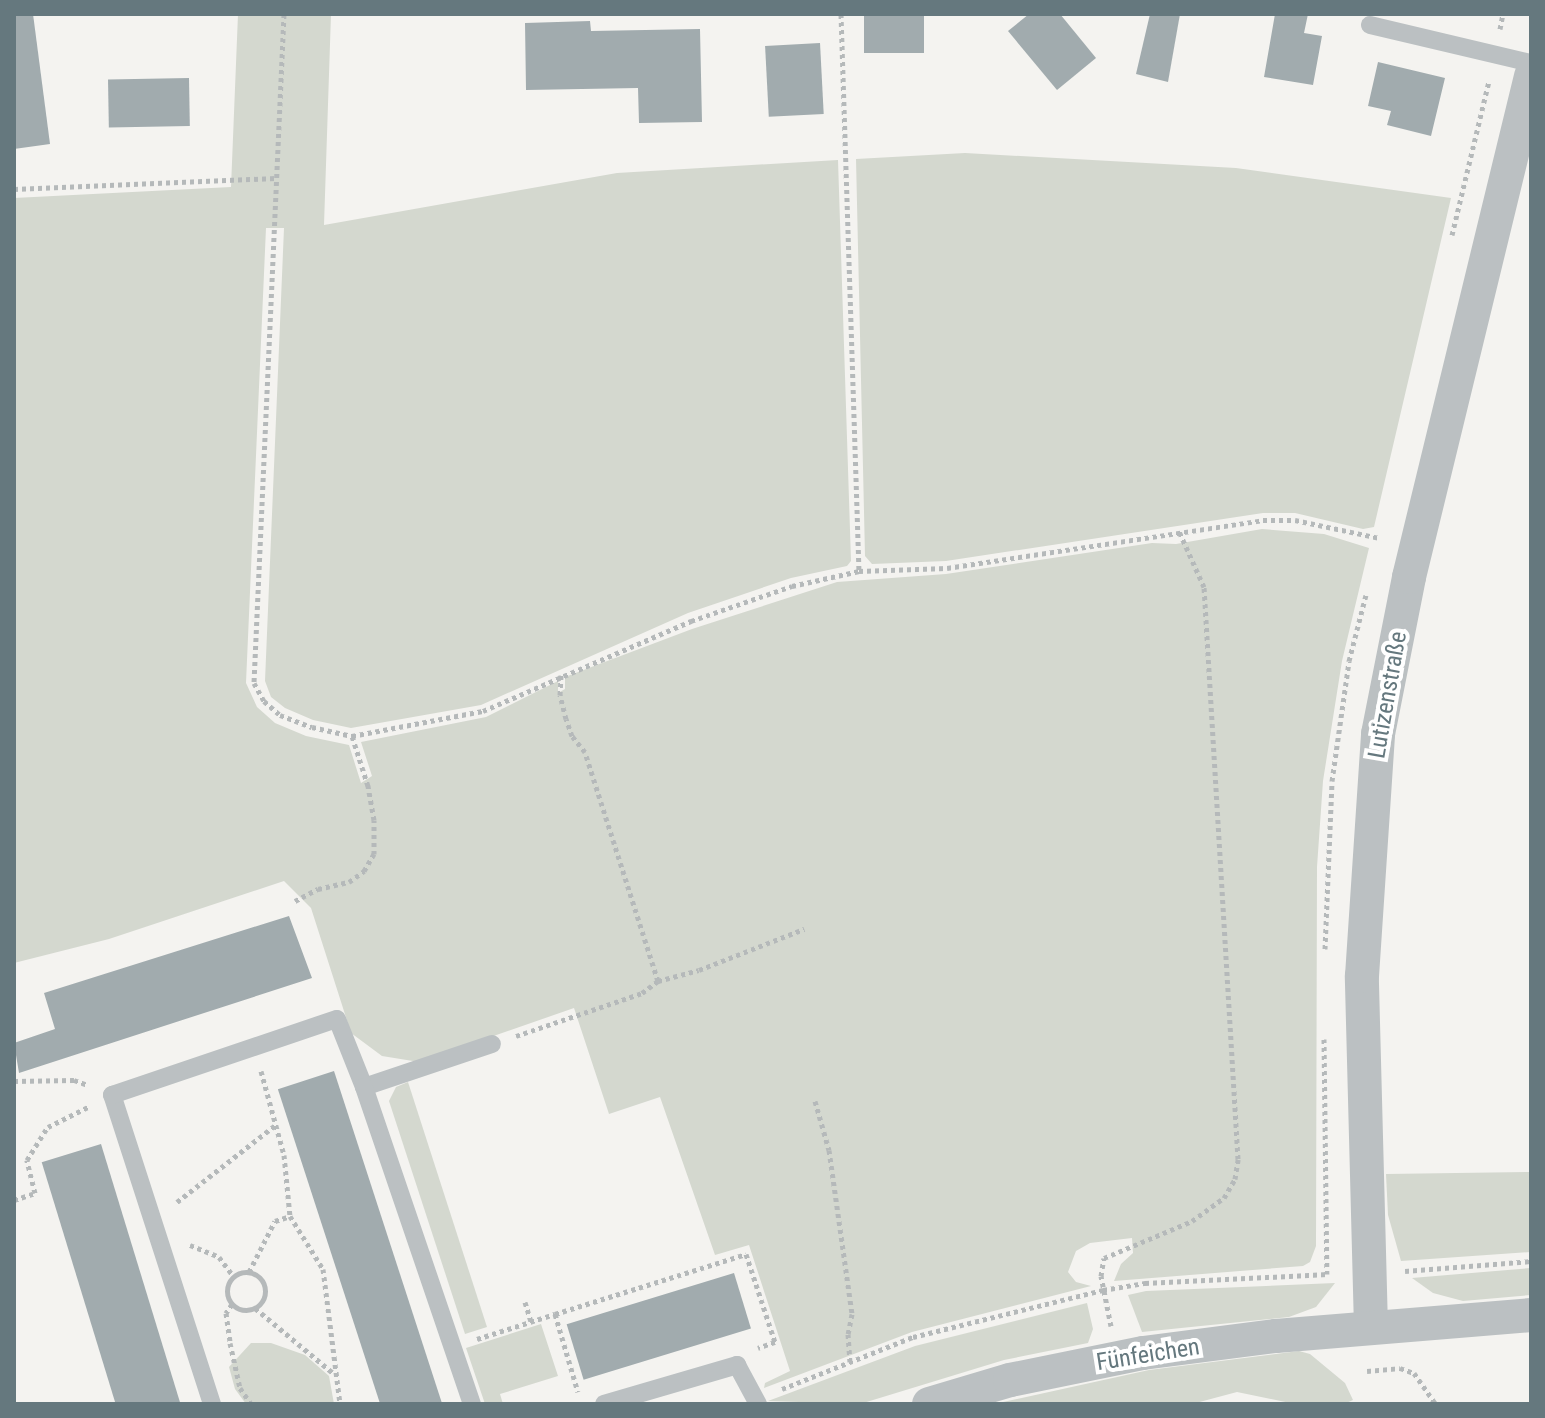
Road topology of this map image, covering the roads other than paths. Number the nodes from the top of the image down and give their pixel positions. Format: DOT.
graph roads {
  1 [pos="1370,25"];
  2 [pos="1531,63"];
  3 [pos="1531,76"];
  4 [pos="492,1044"];
  5 [pos="364,1087"];
  6 [pos="1531,1315"];
  7 [pos="1371,1328"];
  8 [pos="757,1402"];
  9 [pos="212,1404"];
  10 [pos="472,1404"];
  11 [pos="604,1404"];
  12 [pos="929,1404"];
  1 -- 2 [label="lane"];
  3 -- 7 [label="street, Lutizenstraße"];
  4 -- 5 [label="lane"];
  5 -- 9 [label="lane"];
  5 -- 10 [label="lane"];
  6 -- 7 [label="street, Fünfeichen"];
  7 -- 12 [label="street, Fünfeichen"];
  8 -- 11 [label="lane"];
}
